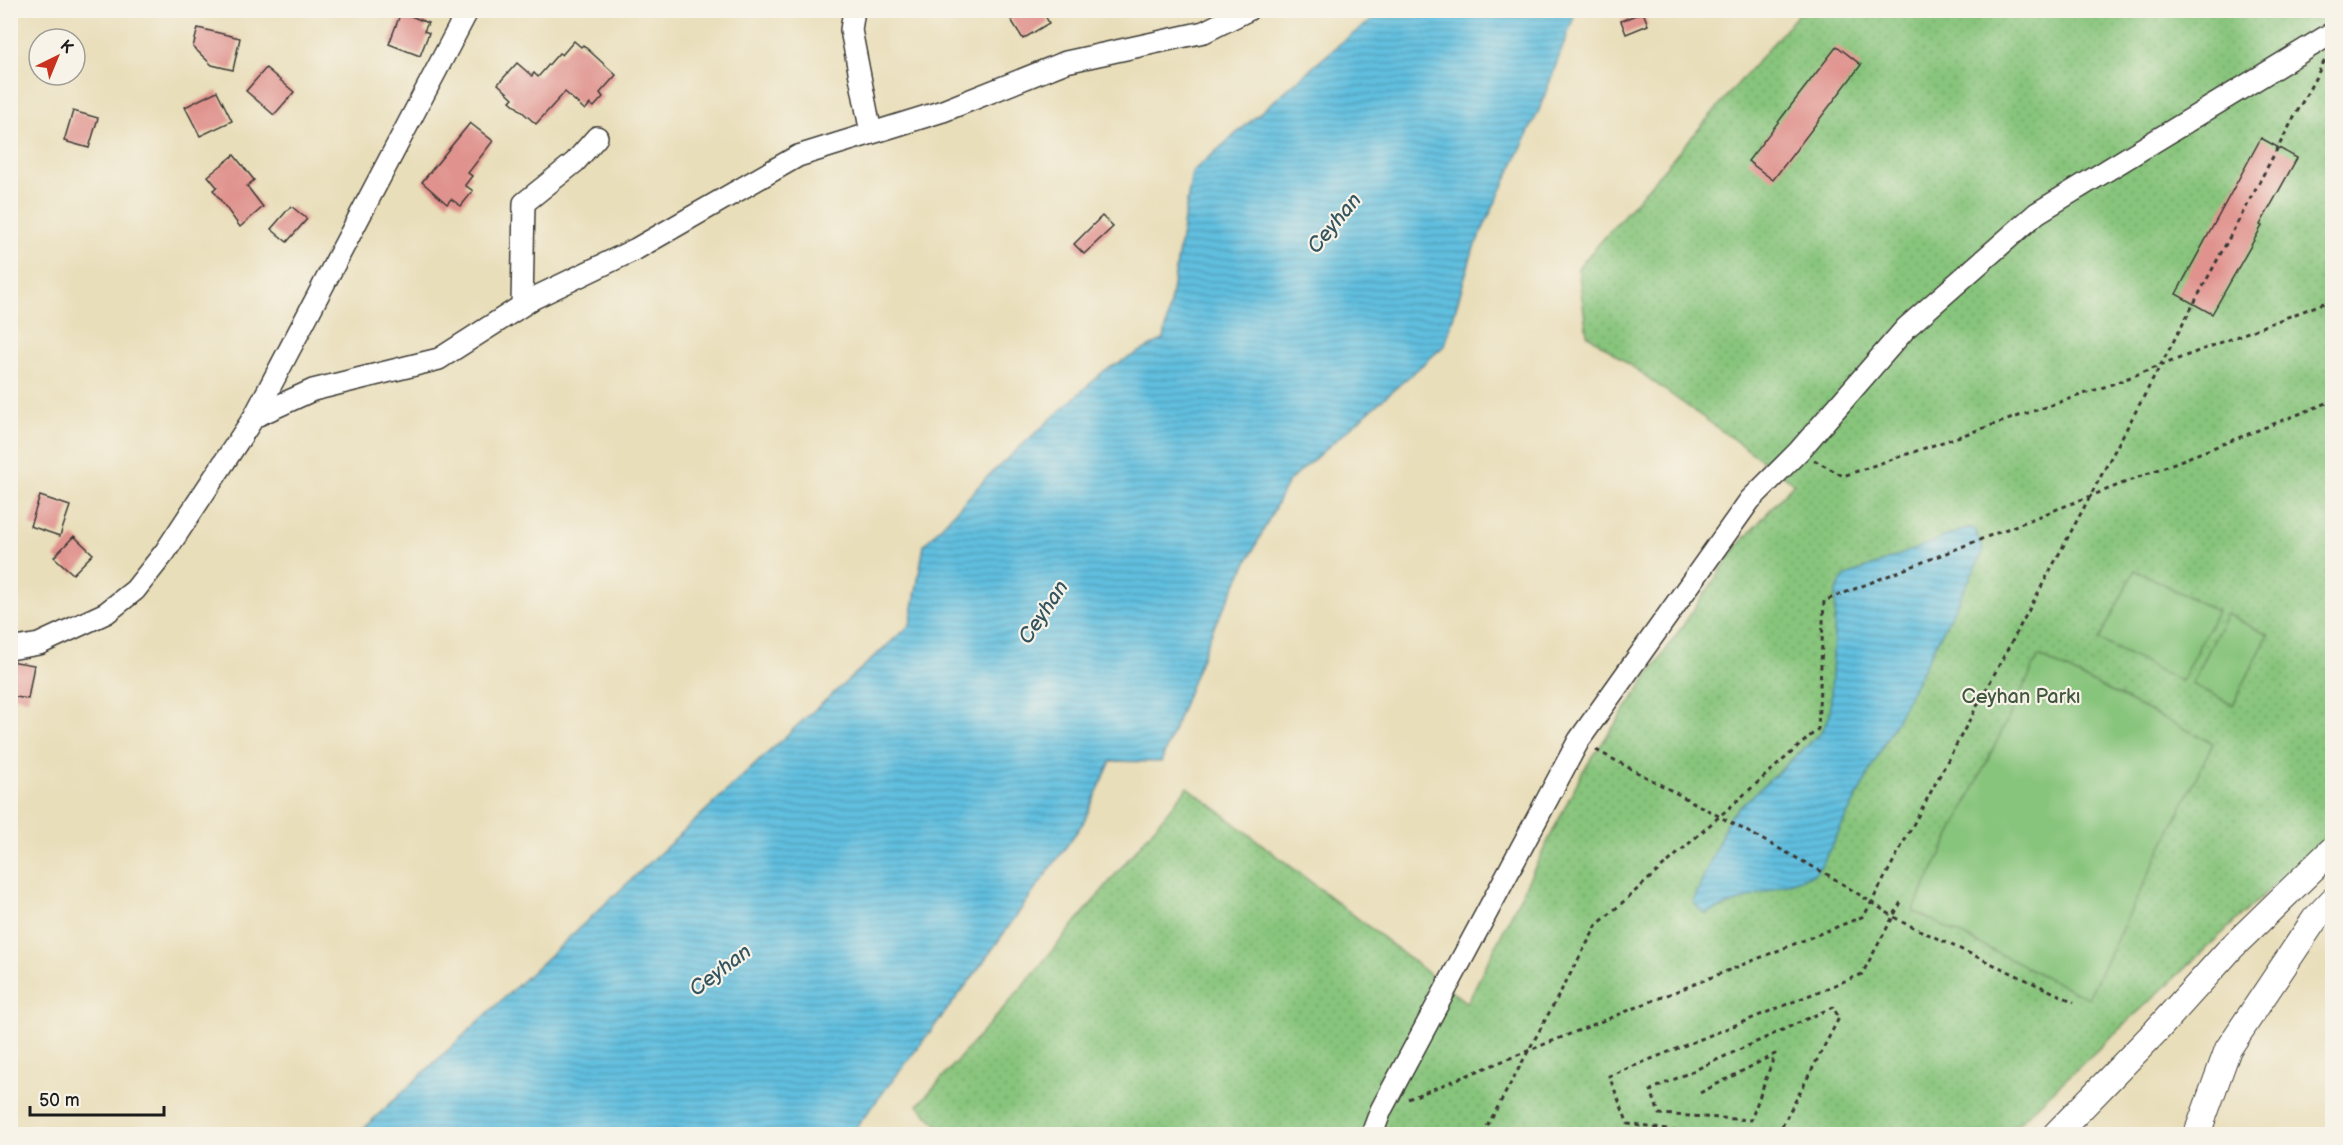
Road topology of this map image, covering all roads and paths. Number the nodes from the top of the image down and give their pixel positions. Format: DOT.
graph roads {
  1 [pos="468,10"];
  2 [pos="854,10"];
  3 [pos="1248,10"];
  4 [pos="2332,33"];
  5 [pos="2327,55"];
  6 [pos="871,133"];
  7 [pos="597,137"];
  8 [pos="2332,300"];
  9 [pos="522,305"];
  10 [pos="2159,368"];
  11 [pos="2332,400"];
  12 [pos="254,417"];
  13 [pos="1799,451"];
  14 [pos="2090,495"];
  15 [pos="10,649"];
  16 [pos="1579,740"];
  17 [pos="1719,817"];
  18 [pos="2332,850"];
  19 [pos="1872,901"];
  20 [pos="2332,901"];
  21 [pos="1901,902"];
  22 [pos="1893,915"];
  23 [pos="2074,1002"];
  24 [pos="1529,1052"];
  25 [pos="1700,1093"];
  26 [pos="1381,1110"];
  27 [pos="1372,1134"];
  28 [pos="1483,1134"];
  29 [pos="1694,1134"];
  30 [pos="1778,1134"];
  31 [pos="2056,1134"];
  32 [pos="2197,1134"];
  1 -- 12 [label="street"];
  2 -- 6 [label="street"];
  3 -- 6 [label="street"];
  4 -- 13 [label="street"];
  5 -- 10 [label="path"];
  6 -- 9 [label="street"];
  7 -- 9 [label="street"];
  8 -- 10 [label="path"];
  9 -- 12 [label="street"];
  10 -- 13 [label="path"];
  10 -- 14 [label="path"];
  11 -- 14 [label="path"];
  12 -- 15 [label="street"];
  13 -- 16 [label="street"];
  14 -- 17 [label="path"];
  14 -- 19 [label="path"];
  16 -- 17 [label="path"];
  16 -- 26 [label="street"];
  17 -- 19 [label="path"];
  17 -- 24 [label="path"];
  18 -- 31 [label="street"];
  19 -- 22 [label="path"];
  19 -- 24 [label="path"];
  20 -- 32 [label="street"];
  21 -- 22 [label="path"];
  22 -- 23 [label="path"];
  22 -- 29 [label="path"];
  24 -- 26 [label="path"];
  24 -- 28 [label="path"];
  25 -- 30 [label="path"];
  26 -- 27 [label="street"];
}
